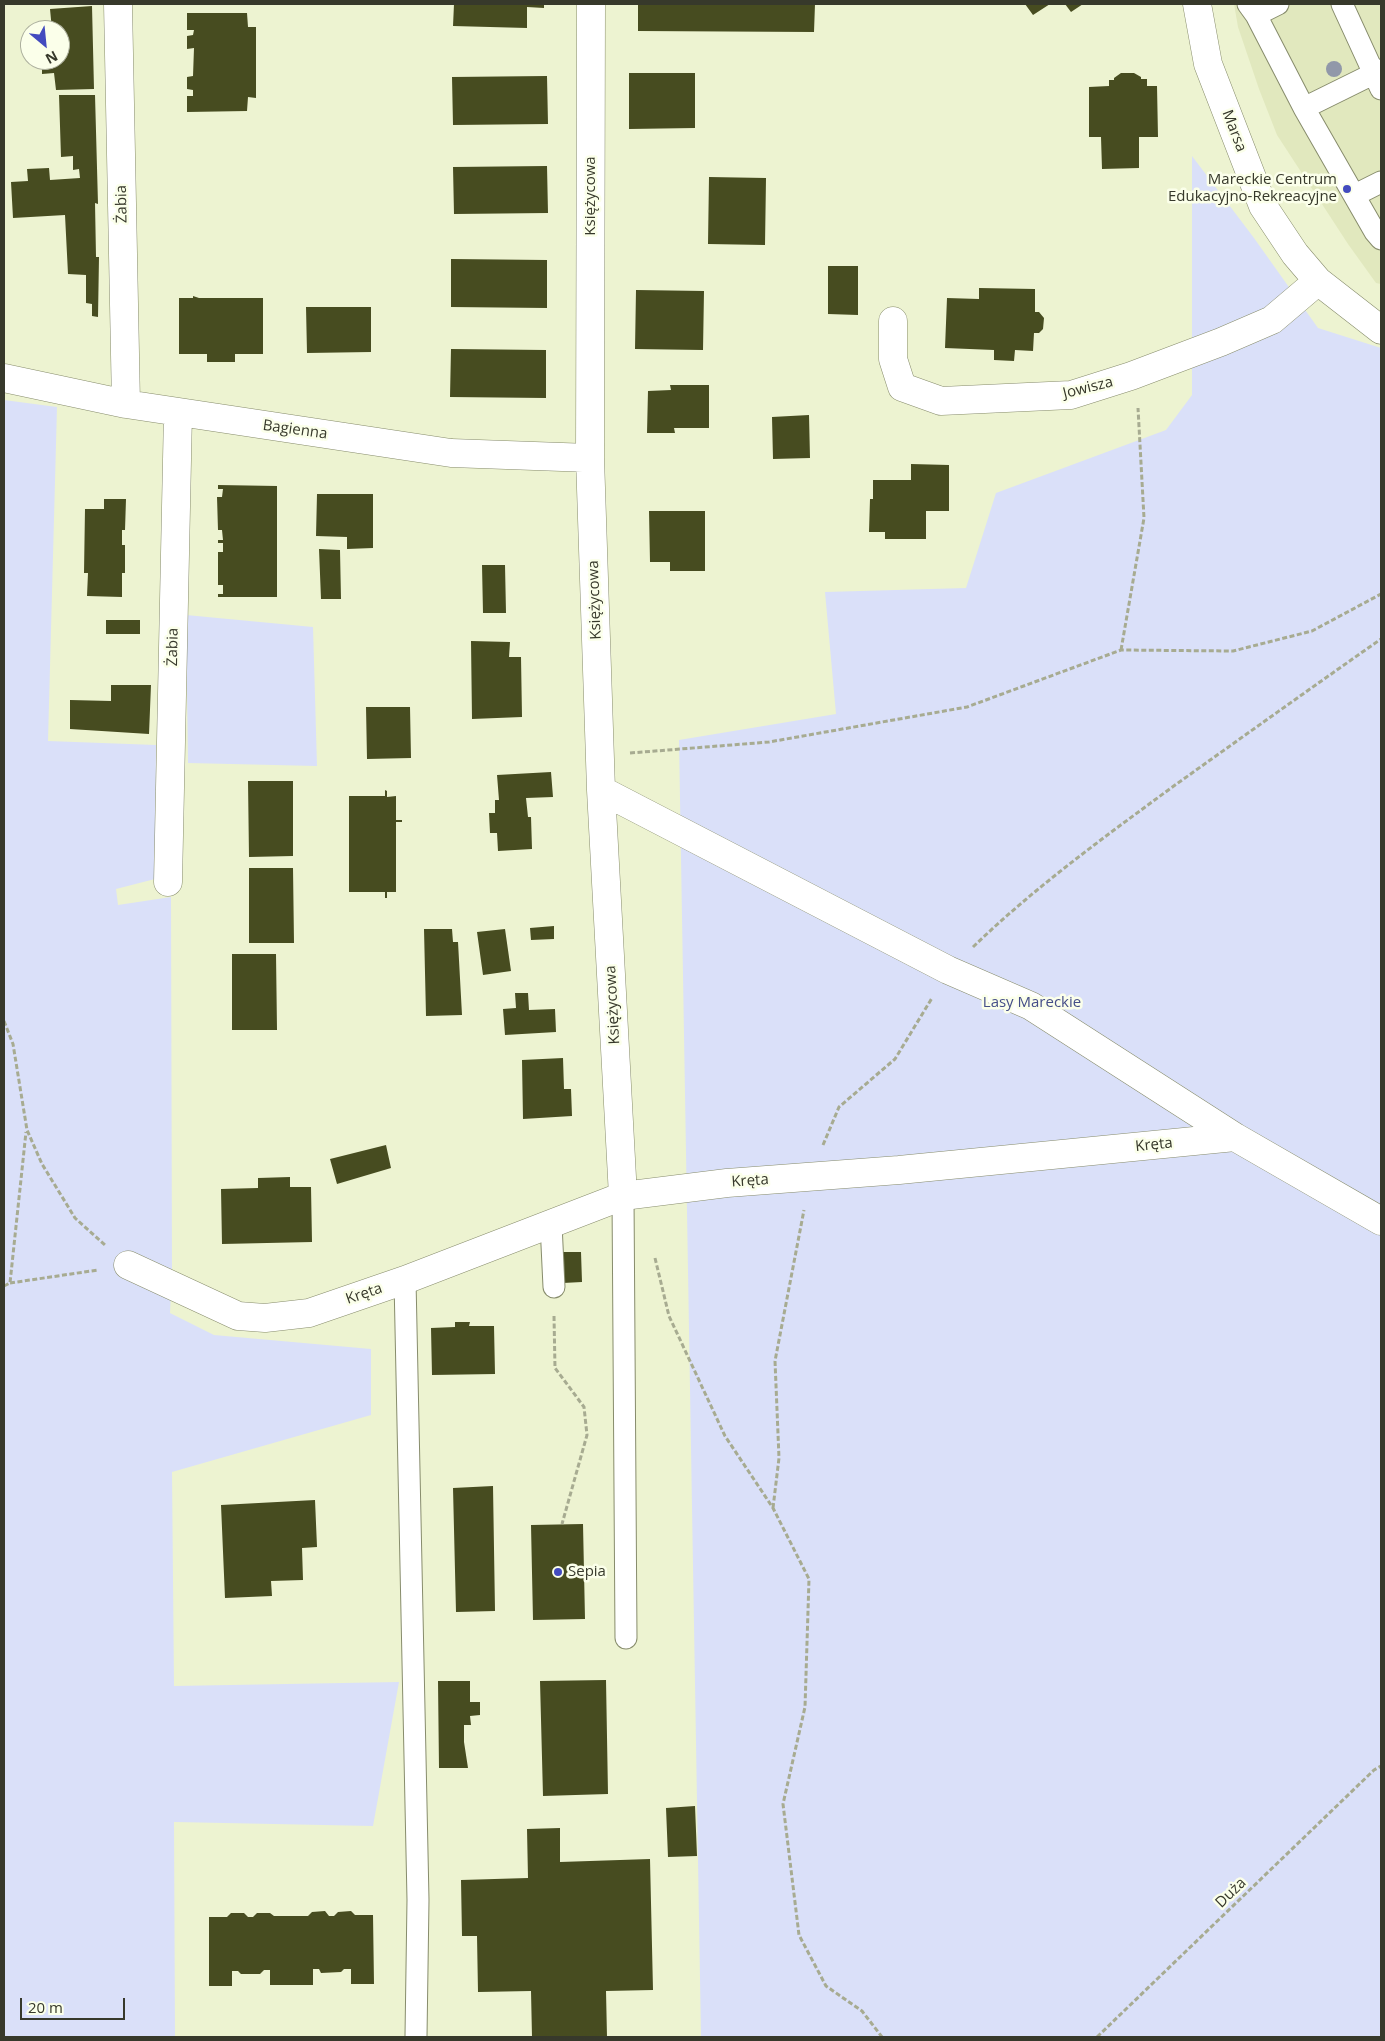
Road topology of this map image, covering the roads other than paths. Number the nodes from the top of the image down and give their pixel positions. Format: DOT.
graph roads {
  1 [pos="118,4"];
  2 [pos="591,4"];
  3 [pos="1197,4"];
  4 [pos="1278,4"];
  5 [pos="1342,4"];
  6 [pos="1252,9"];
  7 [pos="1379,77"];
  8 [pos="1304,108"];
  9 [pos="1381,182"];
  10 [pos="1355,195"];
  11 [pos="1381,238"];
  12 [pos="1318,281"];
  13 [pos="893,321"];
  14 [pos="1381,330"];
  15 [pos="4,378"];
  16 [pos="126,404"];
  17 [pos="178,413"];
  18 [pos="590,458"];
  19 [pos="601,790"];
  20 [pos="168,882"];
  21 [pos="1235,1137"];
  22 [pos="623,1196"];
  23 [pos="1381,1221"];
  24 [pos="551,1224"];
  25 [pos="128,1265"];
  26 [pos="404,1280"];
  27 [pos="554,1287"];
  28 [pos="626,1638"];
  29 [pos="416,2036"];
  1 -- 16 [label="street, Żabia"];
  2 -- 18 [label="street, Księżycowa"];
  3 -- 12 [label="street, Marsa"];
  4 -- 6 [label="lane"];
  5 -- 7 [label="lane"];
  6 -- 8 [label="lane"];
  7 -- 8 [label="lane"];
  8 -- 10 [label="lane"];
  9 -- 10 [label="lane"];
  10 -- 11 [label="lane"];
  12 -- 13 [label="street, Jowisza"];
  12 -- 14 [label="street, Marsa"];
  15 -- 16 [label="street, Bagienna"];
  16 -- 17 [label="street, Bagienna"];
  17 -- 18 [label="street, Bagienna"];
  17 -- 20 [label="street, Żabia"];
  18 -- 19 [label="street, Księżycowa"];
  19 -- 21 [label="street"];
  19 -- 22 [label="street, Księżycowa"];
  21 -- 22 [label="street, Kręta"];
  21 -- 23 [label="street"];
  22 -- 24 [label="street, Kręta"];
  22 -- 28 [label="lane"];
  24 -- 26 [label="street, Kręta"];
  24 -- 27 [label="lane"];
  25 -- 26 [label="street, Kręta"];
  26 -- 29 [label="lane"];
}
